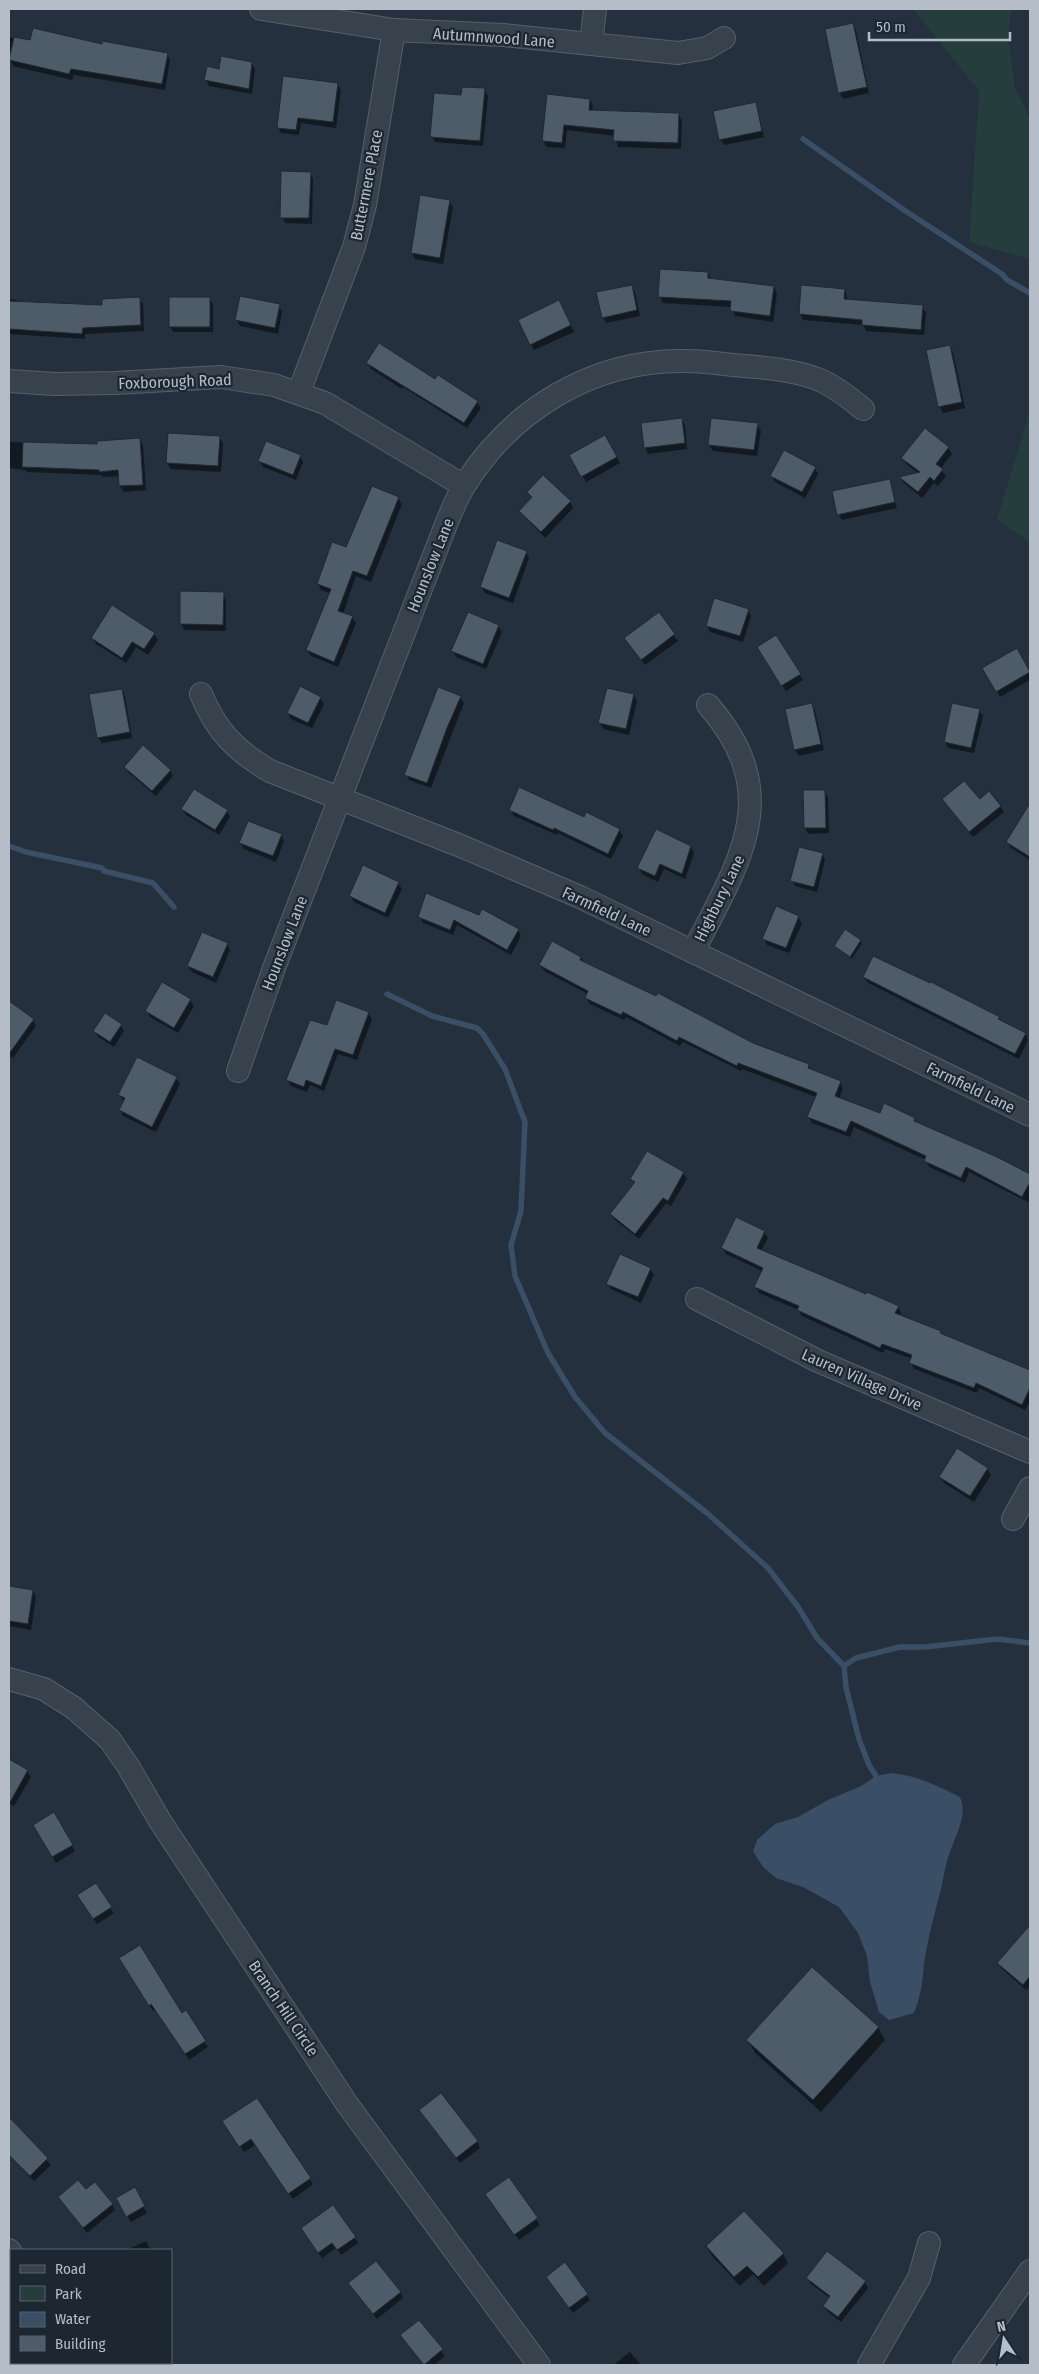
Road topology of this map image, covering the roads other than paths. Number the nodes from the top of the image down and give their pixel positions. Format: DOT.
graph roads {
  1 [pos="261,9"];
  2 [pos="595,9"];
  3 [pos="394,30"];
  4 [pos="724,38"];
  5 [pos="592,44"];
  6 [pos="9,381"];
  7 [pos="299,392"];
  8 [pos="863,409"];
  9 [pos="464,486"];
  10 [pos="201,694"];
  11 [pos="708,705"];
  12 [pos="339,799"];
  13 [pos="693,952"];
  14 [pos="238,1071"];
  15 [pos="1030,1116"];
  16 [pos="697,1299"];
  17 [pos="1030,1452"];
  18 [pos="1030,1488"];
  19 [pos="1013,1518"];
  20 [pos="9,1679"];
  21 [pos="929,2243"];
  22 [pos="1030,2271"];
  23 [pos="539,2365"];
  24 [pos="868,2365"];
  25 [pos="964,2365"];
  1 -- 3 [label="street, Autumnwood Lane"];
  2 -- 5 [label="street"];
  3 -- 5 [label="street, Autumnwood Lane"];
  3 -- 7 [label="street, Buttermere Place"];
  4 -- 5 [label="street, Autumnwood Lane"];
  6 -- 7 [label="street, Foxborough Road"];
  7 -- 9 [label="street, Foxborough Road"];
  8 -- 9 [label="street, Hounslow Lane"];
  9 -- 12 [label="street, Hounslow Lane"];
  10 -- 12 [label="street, Farmfield Lane"];
  11 -- 13 [label="street, Highbury Lane"];
  12 -- 13 [label="street, Farmfield Lane"];
  12 -- 14 [label="street, Hounslow Lane"];
  13 -- 15 [label="street, Farmfield Lane"];
  16 -- 17 [label="street, Lauren Village Drive"];
  18 -- 19 [label="street"];
  20 -- 23 [label="street, Branch Hill Circle"];
  21 -- 24 [label="street"];
  22 -- 25 [label="street"];
}
